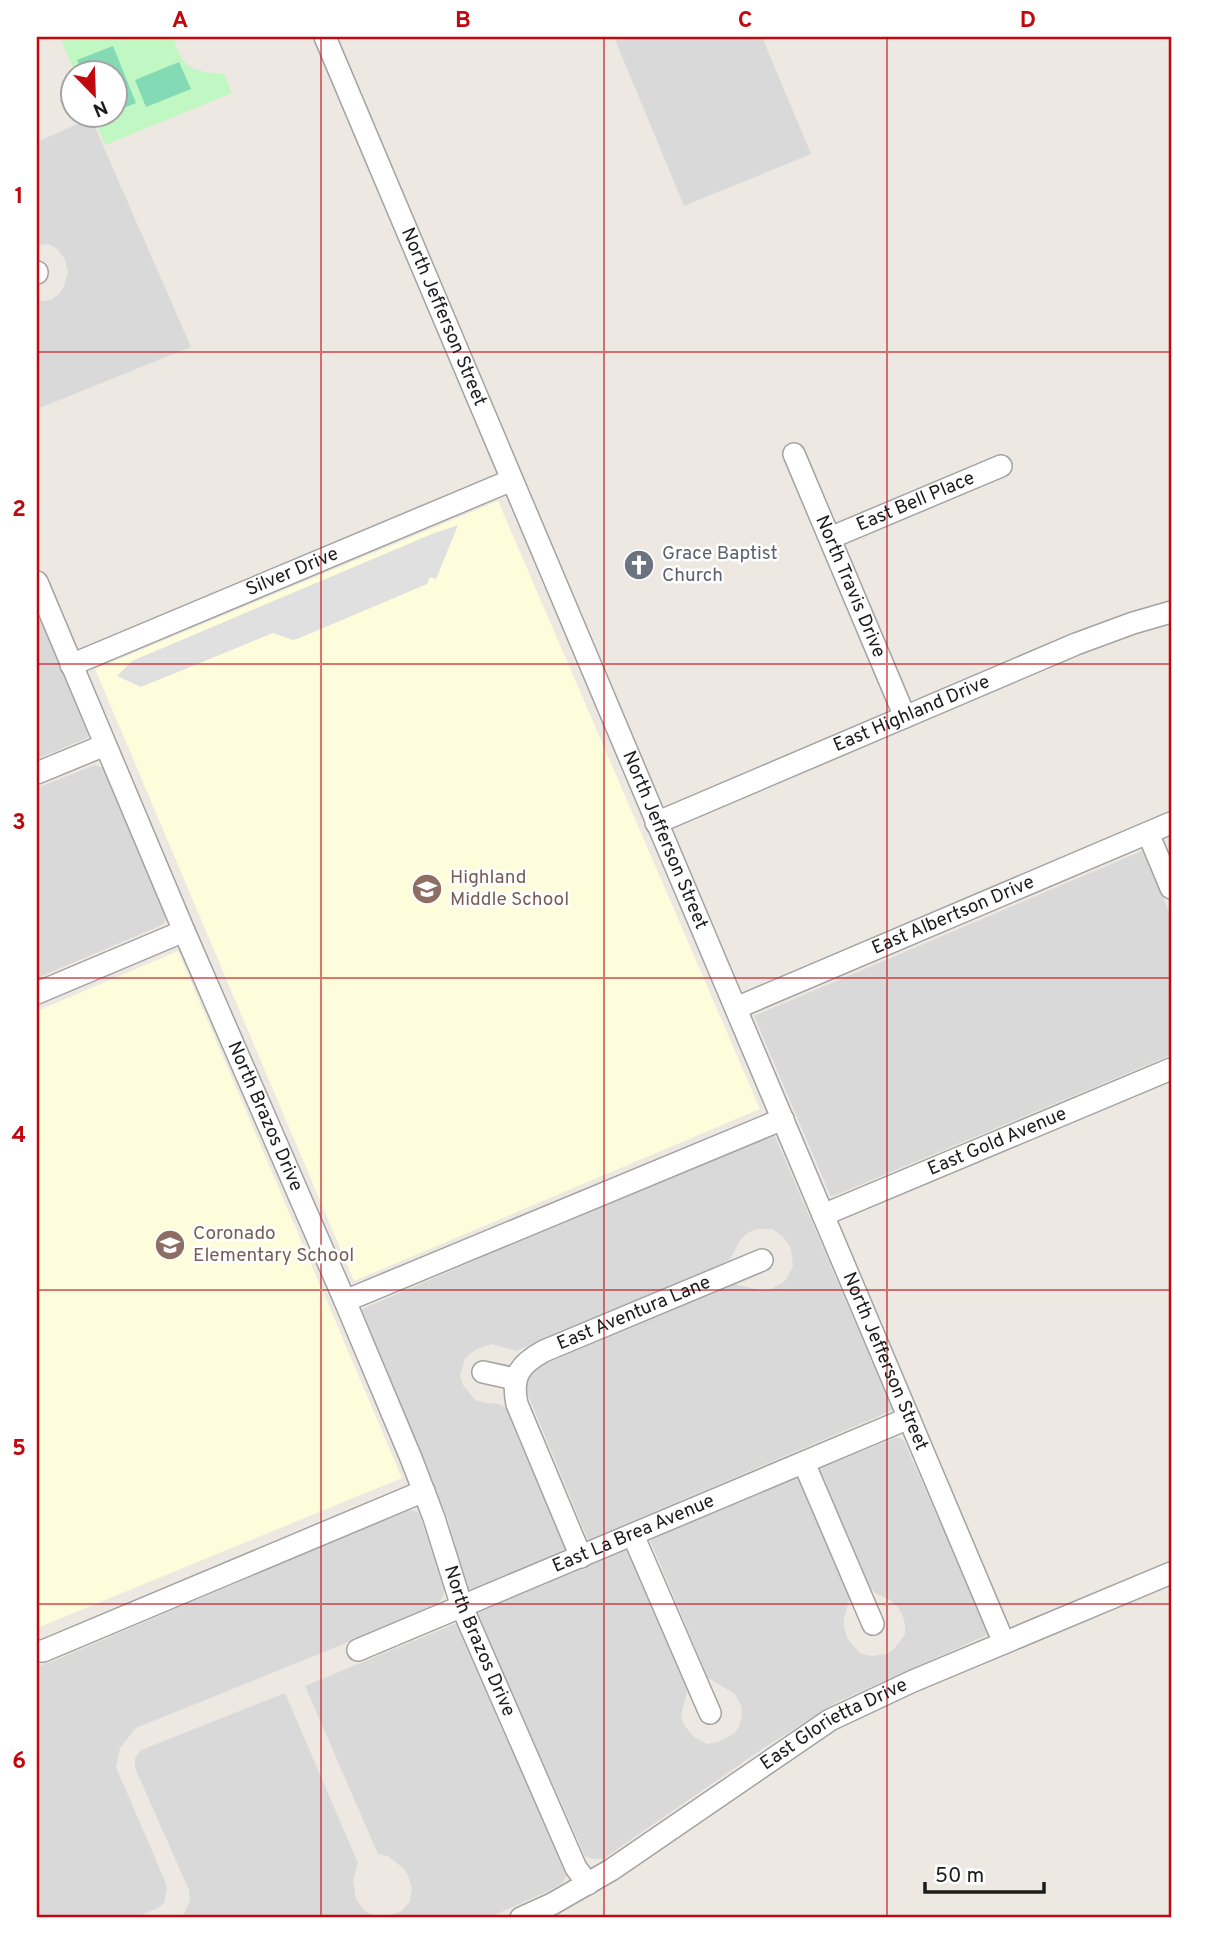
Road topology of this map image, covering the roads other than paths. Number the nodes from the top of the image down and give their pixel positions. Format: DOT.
graph roads {
  1 [pos="325,37"];
  2 [pos="794,454"];
  3 [pos="1001,466"];
  4 [pos="512,481"];
  5 [pos="830,538"];
  6 [pos="37,582"];
  7 [pos="1171,612"];
  8 [pos="71,665"];
  9 [pos="905,717"];
  10 [pos="105,745"];
  11 [pos="37,773"];
  12 [pos="656,823"];
  13 [pos="1171,823"];
  14 [pos="1148,833"];
  15 [pos="1171,888"];
  16 [pos="184,931"];
  17 [pos="37,993"];
  18 [pos="736,1008"];
  19 [pos="1171,1069"];
  20 [pos="783,1119"];
  21 [pos="823,1215"];
  22 [pos="762,1260"];
  23 [pos="345,1301"];
  24 [pos="483,1372"];
  25 [pos="516,1379"];
  26 [pos="909,1418"];
  27 [pos="804,1463"];
  28 [pos="424,1491"];
  29 [pos="633,1535"];
  30 [pos="581,1557"];
  31 [pos="1171,1573"];
  32 [pos="462,1607"];
  33 [pos="873,1623"];
  34 [pos="1004,1643"];
  35 [pos="358,1650"];
  36 [pos="37,1651"];
  37 [pos="710,1713"];
  38 [pos="588,1884"];
  39 [pos="521,1918"];
  1 -- 4 [label="street, North Jefferson Street"];
  2 -- 5 [label="street, North Travis Drive"];
  3 -- 5 [label="street, East Bell Place"];
  4 -- 8 [label="street, Silver Drive"];
  4 -- 12 [label="street, North Jefferson Street"];
  5 -- 9 [label="street, North Travis Drive"];
  6 -- 8 [label="street, North Brazos Drive"];
  7 -- 9 [label="street, East Highland Drive"];
  8 -- 10 [label="street, North Brazos Drive"];
  9 -- 12 [label="street, East Highland Drive"];
  10 -- 11 [label="street"];
  10 -- 16 [label="street, North Brazos Drive"];
  12 -- 18 [label="street, North Jefferson Street"];
  13 -- 14 [label="street, East Albertson Drive"];
  14 -- 15 [label="street"];
  14 -- 18 [label="street, East Albertson Drive"];
  16 -- 17 [label="street"];
  16 -- 23 [label="street, North Brazos Drive"];
  18 -- 20 [label="street, North Jefferson Street"];
  19 -- 21 [label="street, East Gold Avenue"];
  20 -- 21 [label="street, North Jefferson Street"];
  20 -- 23 [label="street"];
  21 -- 26 [label="street, North Jefferson Street"];
  22 -- 25 [label="street, East Aventura Lane"];
  23 -- 28 [label="street, North Brazos Drive"];
  24 -- 25 [label="street"];
  25 -- 30 [label="street"];
  26 -- 27 [label="street, East La Brea Avenue"];
  26 -- 34 [label="street, North Jefferson Street"];
  27 -- 29 [label="street, East La Brea Avenue"];
  27 -- 33 [label="street"];
  28 -- 32 [label="street, North Brazos Drive"];
  28 -- 36 [label="street"];
  29 -- 30 [label="street, East La Brea Avenue"];
  29 -- 37 [label="street"];
  30 -- 32 [label="street, East La Brea Avenue"];
  31 -- 34 [label="street, East Glorietta Drive"];
  32 -- 35 [label="street, East La Brea Avenue"];
  32 -- 38 [label="street, North Brazos Drive"];
  34 -- 38 [label="street, East Glorietta Drive"];
  38 -- 39 [label="street, East Glorietta Drive"];
}
